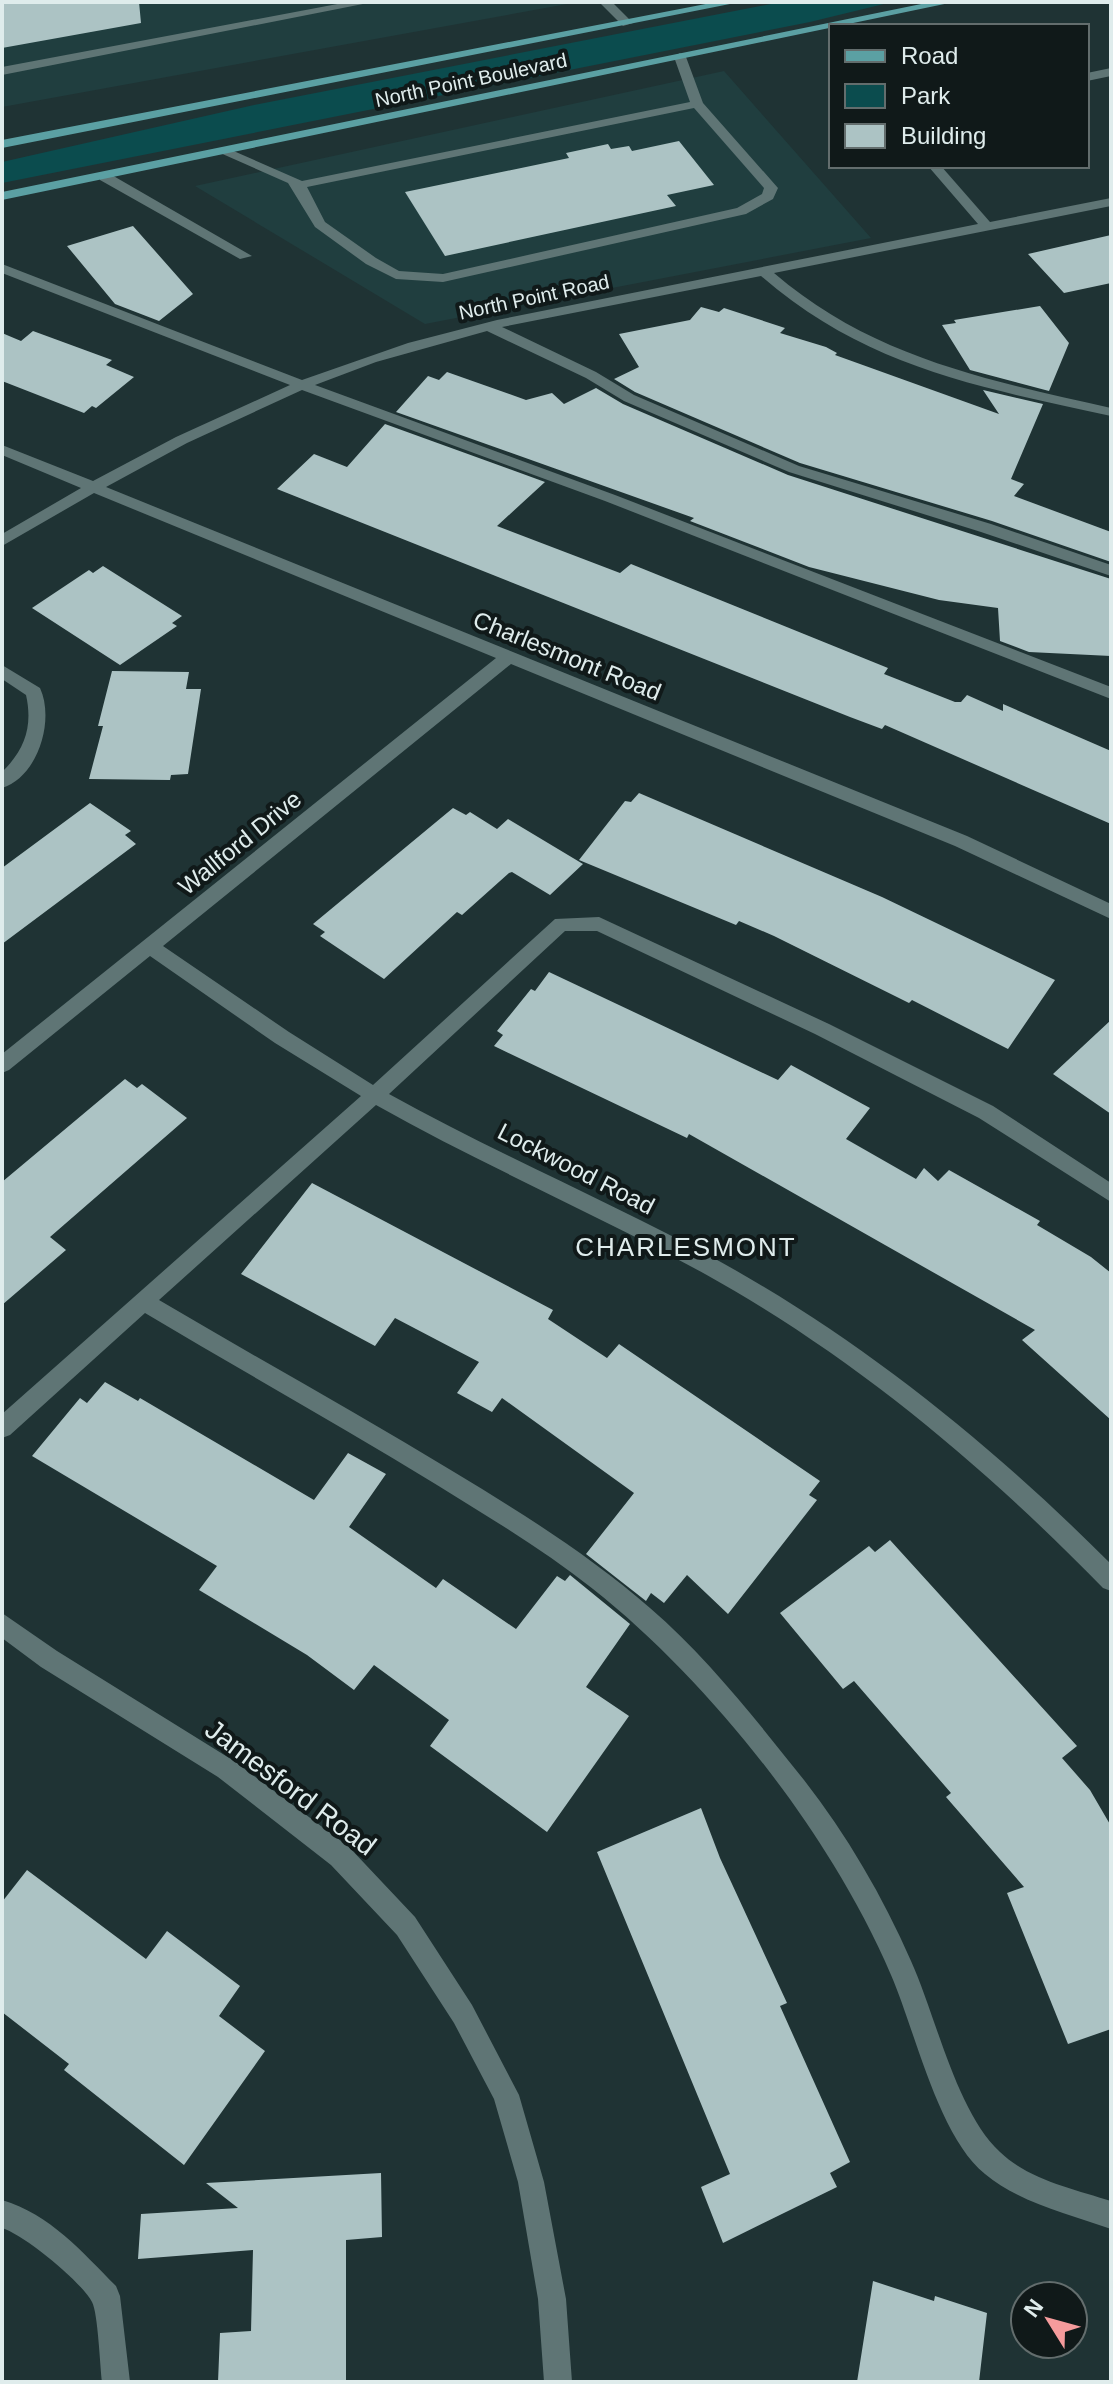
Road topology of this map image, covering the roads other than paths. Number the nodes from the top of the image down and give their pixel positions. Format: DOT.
graph roads {
  1 [pos="367,2"];
  2 [pos="605,2"];
  3 [pos="734,2"];
  4 [pos="948,2"];
  5 [pos="627,23"];
  6 [pos="841,24"];
  7 [pos="829,26"];
  8 [pos="680,57"];
  9 [pos="2,71"];
  10 [pos="1111,72"];
  11 [pos="1089,77"];
  12 [pos="697,104"];
  13 [pos="2,144"];
  14 [pos="224,152"];
  15 [pos="936,168"];
  16 [pos="105,177"];
  17 [pos="299,185"];
  18 [pos="2,196"];
  19 [pos="1111,202"];
  20 [pos="987,227"];
  21 [pos="245,256"];
  22 [pos="2,268"];
  23 [pos="764,271"];
  24 [pos="488,326"];
  25 [pos="304,386"];
  26 [pos="1111,412"];
  27 [pos="2,450"];
  28 [pos="92,487"];
  29 [pos="2,541"];
  30 [pos="1111,571"];
  31 [pos="507,658"];
  32 [pos="2,671"];
  33 [pos="1111,693"];
  34 [pos="2,782"];
  35 [pos="1111,912"];
  36 [pos="150,946"];
  37 [pos="2,1065"];
  38 [pos="376,1094"];
  39 [pos="1111,1194"];
  40 [pos="142,1301"];
  41 [pos="2,1428"];
  42 [pos="1111,1580"];
  43 [pos="2,1624"];
  44 [pos="2,2214"];
  45 [pos="1111,2215"];
  46 [pos="116,2382"];
  47 [pos="558,2382"];
  1 -- 9 [label="street"];
  2 -- 5 [label="street"];
  3 -- 5 [label="main road, North Point Boulevard"];
  4 -- 6 [label="main road, North Point Boulevard"];
  5 -- 13 [label="main road, North Point Boulevard"];
  7 -- 8 [label="main road, North Point Boulevard"];
  8 -- 12 [label="street"];
  8 -- 14 [label="main road, North Point Boulevard"];
  10 -- 11 [label="street"];
  12 -- 17 [label="street"];
  12 -- 17 [label="street"];
  14 -- 16 [label="main road, North Point Boulevard"];
  14 -- 17 [label="street"];
  15 -- 20 [label="street"];
  16 -- 18 [label="main road, North Point Boulevard"];
  16 -- 21 [label="street"];
  19 -- 20 [label="street, North Point Road"];
  20 -- 23 [label="street, North Point Road"];
  22 -- 25 [label="street"];
  23 -- 24 [label="street, North Point Road"];
  23 -- 26 [label="street"];
  24 -- 25 [label="street, North Point Road"];
  24 -- 30 [label="street"];
  25 -- 28 [label="street, North Point Road"];
  25 -- 33 [label="street"];
  27 -- 28 [label="street, Charlesmont Road"];
  28 -- 29 [label="street, North Point Road"];
  28 -- 31 [label="street, Charlesmont Road"];
  31 -- 35 [label="street, Charlesmont Road"];
  31 -- 36 [label="street, Wallford Drive"];
  32 -- 34 [label="street"];
  36 -- 37 [label="street, Wallford Drive"];
  36 -- 38 [label="street, Lockwood Road"];
  38 -- 39 [label="street"];
  38 -- 40 [label="street"];
  38 -- 42 [label="street, Lockwood Road"];
  40 -- 41 [label="street"];
  40 -- 45 [label="street"];
  43 -- 47 [label="street, Jamesford Road"];
  44 -- 46 [label="street"];
}
